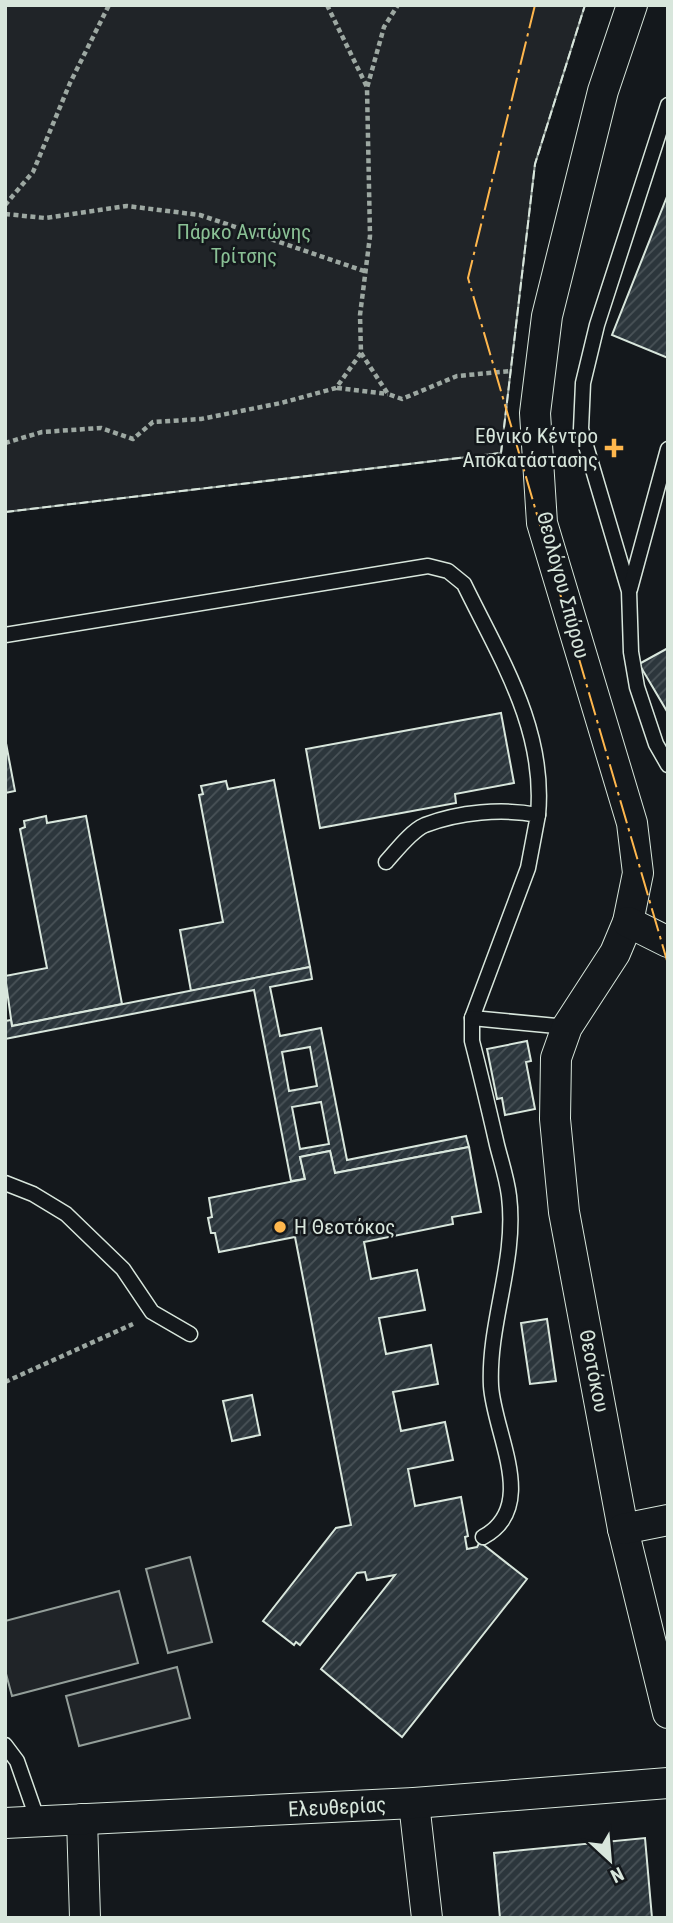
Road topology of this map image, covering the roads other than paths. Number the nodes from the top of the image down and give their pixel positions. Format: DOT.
graph roads {
  1 [pos="632,5"];
  2 [pos="668,104"];
  3 [pos="668,449"];
  4 [pos="629,591"];
  5 [pos="5,635"];
  6 [pos="668,765"];
  7 [pos="537,815"];
  8 [pos="386,862"];
  9 [pos="628,922"];
  10 [pos="668,942"];
  11 [pos="472,1018"];
  12 [pos="567,1027"];
  13 [pos="5,1183"];
  14 [pos="190,1334"];
  15 [pos="668,1520"];
  16 [pos="623,1529"];
  17 [pos="482,1537"];
  18 [pos="668,1713"];
  19 [pos="5,1745"];
  20 [pos="668,1783"];
  21 [pos="414,1803"];
  22 [pos="82,1819"];
  23 [pos="38,1821"];
  24 [pos="5,1823"];
  25 [pos="85,1918"];
  26 [pos="427,1918"];
  1 -- 9 [label="street, Θεολόγου Σπύρου"];
  2 -- 4 [label="lane"];
  3 -- 4 [label="lane"];
  4 -- 6 [label="lane"];
  5 -- 7 [label="lane"];
  7 -- 8 [label="lane"];
  7 -- 11 [label="lane"];
  9 -- 10 [label="street"];
  9 -- 12 [label="street, Θεολόγου Σπύρου"];
  11 -- 12 [label="lane"];
  11 -- 17 [label="lane"];
  12 -- 16 [label="street, Θεοτόκου"];
  13 -- 14 [label="lane"];
  15 -- 16 [label="street"];
  16 -- 18 [label="street, Θεοτόκου"];
  19 -- 23 [label="lane"];
  20 -- 21 [label="street, Ελευθερίας"];
  21 -- 22 [label="street, Ελευθερίας"];
  21 -- 26 [label="street"];
  22 -- 23 [label="street, Ελευθερίας"];
  22 -- 25 [label="street"];
  23 -- 24 [label="street, Ελευθερίας"];
}
